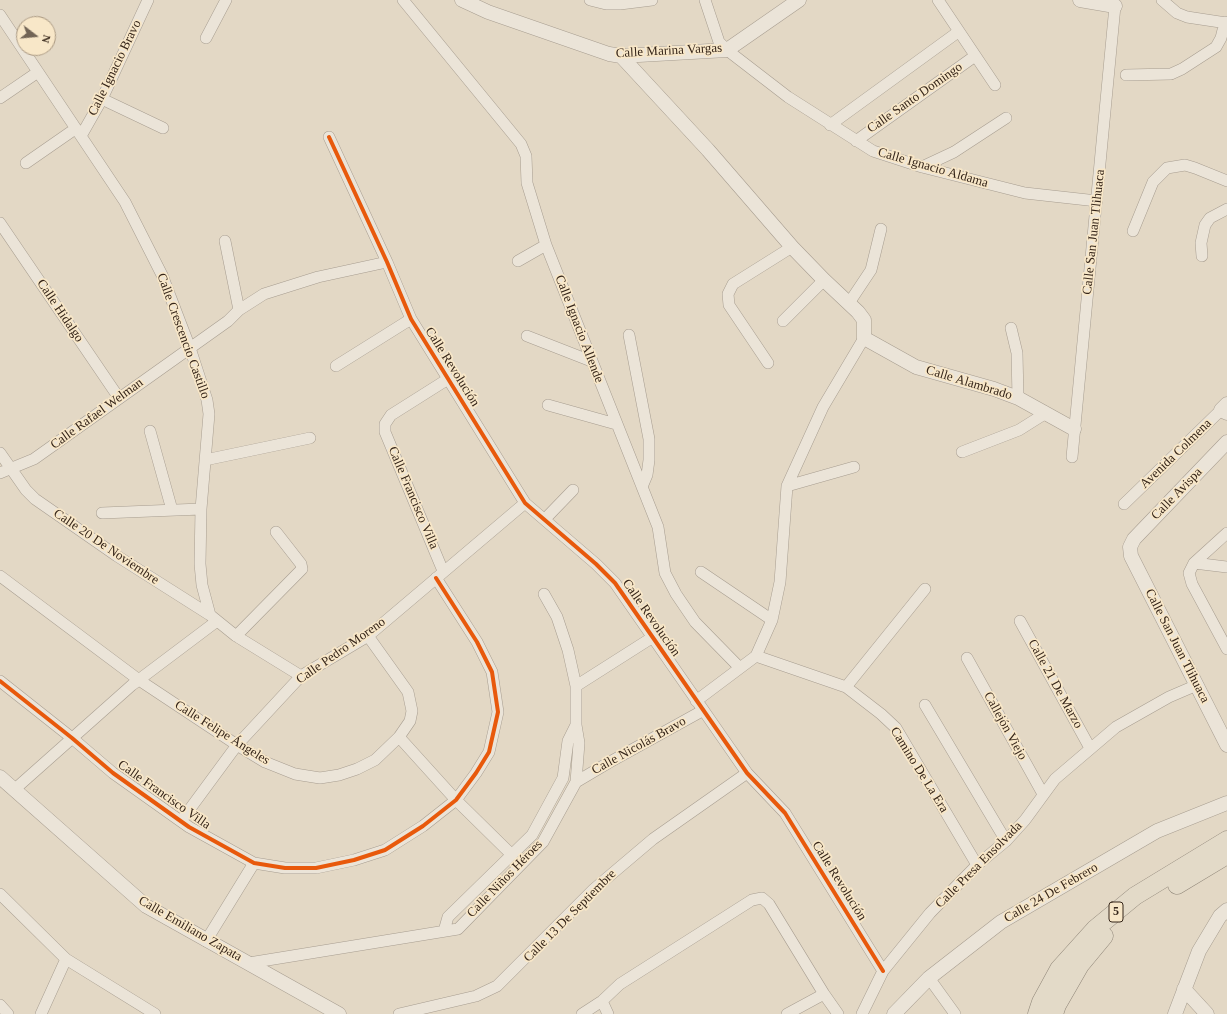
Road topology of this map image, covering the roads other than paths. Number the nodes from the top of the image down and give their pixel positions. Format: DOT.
graph roads {
  1 [pos="148,0"];
  2 [pos="226,0"];
  3 [pos="403,0"];
  4 [pos="462,0"];
  5 [pos="590,0"];
  6 [pos="652,0"];
  7 [pos="705,0"];
  8 [pos="799,0"];
  9 [pos="938,0"];
  10 [pos="1080,0"];
  11 [pos="1162,0"];
  12 [pos="1113,3"];
  13 [pos="0,15"];
  14 [pos="1226,22"];
  15 [pos="958,32"];
  16 [pos="206,38"];
  17 [pos="727,50"];
  18 [pos="621,56"];
  19 [pos="975,56"];
  20 [pos="38,72"];
  21 [pos="1126,75"];
  22 [pos="995,85"];
  23 [pos="0,98"];
  24 [pos="102,99"];
  25 [pos="1006,118"];
  26 [pos="830,125"];
  27 [pos="163,128"];
  28 [pos="78,132"];
  29 [pos="329,137"];
  30 [pos="856,140"];
  31 [pos="26,163"];
  32 [pos="922,167"];
  33 [pos="1227,181"];
  34 [pos="1097,201"];
  35 [pos="1227,209"];
  36 [pos="0,223"];
  37 [pos="881,230"];
  38 [pos="1133,231"];
  39 [pos="225,241"];
  40 [pos="546,246"];
  41 [pos="792,247"];
  42 [pos="1202,256"];
  43 [pos="518,261"];
  44 [pos="388,262"];
  45 [pos="824,280"];
  46 [pos="849,303"];
  47 [pos="239,310"];
  48 [pos="411,319"];
  49 [pos="784,321"];
  50 [pos="1011,328"];
  51 [pos="629,335"];
  52 [pos="527,336"];
  53 [pos="864,338"];
  54 [pos="190,348"];
  55 [pos="591,361"];
  56 [pos="768,363"];
  57 [pos="336,366"];
  58 [pos="448,379"];
  59 [pos="119,398"];
  60 [pos="1018,398"];
  61 [pos="548,405"];
  62 [pos="1225,409"];
  63 [pos="1046,413"];
  64 [pos="616,424"];
  65 [pos="1074,429"];
  66 [pos="150,431"];
  67 [pos="310,438"];
  68 [pos="1227,442"];
  69 [pos="962,452"];
  70 [pos="0,453"];
  71 [pos="1072,457"];
  72 [pos="205,460"];
  73 [pos="854,467"];
  74 [pos="11,468"];
  75 [pos="0,473"];
  76 [pos="787,486"];
  77 [pos="642,487"];
  78 [pos="573,490"];
  79 [pos="525,503"];
  80 [pos="1124,504"];
  81 [pos="201,508"];
  82 [pos="172,510"];
  83 [pos="102,513"];
  84 [pos="545,519"];
  85 [pos="276,532"];
  86 [pos="1227,533"];
  87 [pos="1130,546"];
  88 [pos="1194,563"];
  89 [pos="1227,567"];
  90 [pos="700,572"];
  91 [pos="439,574"];
  92 [pos="0,576"];
  93 [pos="926,589"];
  94 [pos="544,594"];
  95 [pos="214,618"];
  96 [pos="772,620"];
  97 [pos="1020,621"];
  98 [pos="236,636"];
  99 [pos="368,636"];
  100 [pos="1223,636"];
  101 [pos="652,637"];
  102 [pos="1227,649"];
  103 [pos="756,656"];
  104 [pos="968,658"];
  105 [pos="740,668"];
  106 [pos="301,676"];
  107 [pos="139,680"];
  108 [pos="0,681"];
  109 [pos="1197,685"];
  110 [pos="576,686"];
  111 [pos="846,687"];
  112 [pos="696,701"];
  113 [pos="925,705"];
  114 [pos="702,711"];
  115 [pos="576,725"];
  116 [pos="399,737"];
  117 [pos="72,738"];
  118 [pos="237,745"];
  119 [pos="1227,745"];
  120 [pos="1090,748"];
  121 [pos="747,773"];
  122 [pos="0,777"];
  123 [pos="576,782"];
  124 [pos="15,789"];
  125 [pos="1043,794"];
  126 [pos="456,800"];
  127 [pos="1227,803"];
  128 [pos="181,822"];
  129 [pos="1227,840"];
  130 [pos="1006,841"];
  131 [pos="512,855"];
  132 [pos="1227,855"];
  133 [pos="254,863"];
  134 [pos="977,865"];
  135 [pos="0,894"];
  136 [pos="1224,913"];
  137 [pos="444,931"];
  138 [pos="206,941"];
  139 [pos="66,959"];
  140 [pos="249,963"];
  141 [pos="883,971"];
  142 [pos="929,978"];
  143 [pos="1184,989"];
  144 [pos="824,994"];
  145 [pos="602,1001"];
  146 [pos="0,1005"];
  147 [pos="8,1014"];
  148 [pos="41,1014"];
  149 [pos="155,1014"];
  150 [pos="339,1014"];
  151 [pos="399,1014"];
  152 [pos="582,1014"];
  153 [pos="608,1014"];
  154 [pos="787,1014"];
  155 [pos="838,1014"];
  156 [pos="862,1014"];
  157 [pos="894,1014"];
  158 [pos="956,1014"];
  159 [pos="1037,1014"];
  160 [pos="1054,1014"];
  161 [pos="1175,1014"];
  162 [pos="1207,1014"];
  1 -- 24 [label="street, Calle Ignacio Bravo"];
  2 -- 16 [label="street"];
  3 -- 40 [label="street, Calle Ignacio Allende"];
  4 -- 18 [label="street, Calle Marina Vargas"];
  5 -- 6 [label="street"];
  7 -- 17 [label="street, Calle Ignacio Aldama"];
  8 -- 17 [label="street, Calle Marina Vargas"];
  9 -- 15 [label="street"];
  10 -- 12 [label="street"];
  11 -- 14 [label="street"];
  12 -- 34 [label="street, Calle San Juan Tlihuaca"];
  13 -- 20 [label="street, Calle Crescencio Castillo"];
  14 -- 21 [label="street"];
  15 -- 19 [label="street"];
  15 -- 26 [label="street"];
  17 -- 18 [label="street, Calle Marina Vargas"];
  17 -- 26 [label="street, Calle Ignacio Aldama"];
  18 -- 41 [label="street"];
  19 -- 22 [label="street"];
  19 -- 30 [label="street, Calle Santo Domingo"];
  20 -- 23 [label="street"];
  20 -- 28 [label="street, Calle Crescencio Castillo"];
  24 -- 27 [label="street"];
  24 -- 28 [label="street, Calle Ignacio Bravo"];
  25 -- 32 [label="street"];
  26 -- 30 [label="street, Calle Ignacio Aldama"];
  28 -- 31 [label="street"];
  28 -- 54 [label="street, Calle Crescencio Castillo"];
  29 -- 44 [label="street, Calle Revolución"];
  30 -- 32 [label="street, Calle Ignacio Aldama"];
  32 -- 34 [label="street, Calle Ignacio Aldama"];
  33 -- 38 [label="street"];
  34 -- 65 [label="street, Calle San Juan Tlihuaca"];
  35 -- 42 [label="street"];
  36 -- 59 [label="street, Calle Hidalgo"];
  37 -- 46 [label="street"];
  39 -- 47 [label="street"];
  40 -- 43 [label="street"];
  40 -- 55 [label="street, Calle Ignacio Allende"];
  41 -- 45 [label="street"];
  41 -- 56 [label="street"];
  44 -- 47 [label="street, Calle Rafael Welman"];
  44 -- 48 [label="street, Calle Revolución"];
  45 -- 46 [label="street"];
  45 -- 49 [label="street"];
  46 -- 53 [label="street"];
  47 -- 54 [label="street, Calle Rafael Welman"];
  48 -- 57 [label="street"];
  48 -- 58 [label="street, Calle Revolución"];
  50 -- 60 [label="street"];
  51 -- 77 [label="street"];
  52 -- 55 [label="street"];
  53 -- 60 [label="street, Calle Alambrado"];
  53 -- 76 [label="street"];
  54 -- 59 [label="street, Calle Rafael Welman"];
  54 -- 72 [label="street, Calle Crescencio Castillo"];
  55 -- 64 [label="street, Calle Ignacio Allende"];
  58 -- 79 [label="street, Calle Revolución"];
  58 -- 91 [label="street, Calle Francisco Villa"];
  59 -- 74 [label="street, Calle Rafael Welman"];
  60 -- 63 [label="street, Calle Alambrado"];
  61 -- 64 [label="street"];
  62 -- 80 [label="street, Avenida Colmena"];
  63 -- 65 [label="street, Calle Alambrado"];
  63 -- 69 [label="street"];
  64 -- 77 [label="street, Calle Ignacio Allende"];
  65 -- 71 [label="street, Calle San Juan Tlihuaca"];
  66 -- 82 [label="street"];
  67 -- 72 [label="street"];
  68 -- 87 [label="street, Calle Avispa"];
  70 -- 74 [label="street, Calle 20 De Noviembre"];
  72 -- 81 [label="street, Calle Crescencio Castillo"];
  73 -- 76 [label="street"];
  74 -- 75 [label="street, Calle Rafael Welman"];
  74 -- 95 [label="street, Calle 20 De Noviembre"];
  76 -- 96 [label="street"];
  77 -- 105 [label="street, Calle Ignacio Allende"];
  78 -- 84 [label="street"];
  79 -- 84 [label="street, Calle Revolución"];
  79 -- 91 [label="street, Calle Pedro Moreno"];
  81 -- 82 [label="street"];
  81 -- 95 [label="street, Calle Crescencio Castillo"];
  82 -- 83 [label="street"];
  84 -- 101 [label="street, Calle Revolución"];
  85 -- 98 [label="street"];
  86 -- 88 [label="street"];
  87 -- 109 [label="street, Calle San Juan Tlihuaca"];
  88 -- 89 [label="street"];
  88 -- 100 [label="street"];
  90 -- 96 [label="street"];
  91 -- 99 [label="street, Calle Pedro Moreno"];
  91 -- 126 [label="street, Calle Francisco Villa"];
  92 -- 107 [label="street, Calle Felipe Ángeles"];
  93 -- 111 [label="street"];
  94 -- 110 [label="street, Calle Niños Héroes"];
  95 -- 98 [label="street"];
  95 -- 107 [label="street"];
  96 -- 103 [label="street"];
  97 -- 120 [label="street, Calle 21 De Marzo"];
  98 -- 106 [label="street"];
  99 -- 106 [label="street, Calle Pedro Moreno"];
  99 -- 116 [label="street, Calle Felipe Ángeles"];
  100 -- 102 [label="street"];
  101 -- 110 [label="street"];
  101 -- 112 [label="street, Calle Revolución"];
  103 -- 105 [label="street, Calle Nicolás Bravo"];
  103 -- 111 [label="street, Camino De La Era"];
  104 -- 125 [label="street, Callejón Viejo"];
  105 -- 112 [label="street, Calle Nicolás Bravo"];
  106 -- 118 [label="street, Calle Pedro Moreno"];
  107 -- 117 [label="street"];
  107 -- 118 [label="street, Calle Felipe Ángeles"];
  108 -- 117 [label="street, Calle Francisco Villa"];
  109 -- 119 [label="street, Calle San Juan Tlihuaca"];
  109 -- 120 [label="street, Calle Presa Ensolvada"];
  110 -- 115 [label="street, Calle Niños Héroes"];
  111 -- 134 [label="street, Camino De La Era"];
  112 -- 114 [label="street, Calle Revolución"];
  113 -- 130 [label="street"];
  114 -- 121 [label="street, Calle Revolución"];
  114 -- 123 [label="street, Calle Nicolás Bravo"];
  115 -- 123 [label="street, Calle Niños Héroes"];
  115 -- 131 [label="street, Calle Niños Héroes"];
  116 -- 118 [label="street, Calle Felipe Ángeles"];
  116 -- 126 [label="street"];
  117 -- 124 [label="street"];
  117 -- 128 [label="street, Calle Francisco Villa"];
  118 -- 128 [label="street, Calle Pedro Moreno"];
  120 -- 125 [label="street, Calle Presa Ensolvada"];
  121 -- 141 [label="street, Calle Revolución"];
  121 -- 151 [label="street, Calle 13 De Septiembre"];
  122 -- 124 [label="street, Calle Emiliano Zapata"];
  123 -- 137 [label="street, Calle Niños Héroes"];
  124 -- 138 [label="street, Calle Emiliano Zapata"];
  125 -- 130 [label="street, Calle Presa Ensolvada"];
  126 -- 131 [label="street"];
  126 -- 133 [label="street, Calle Francisco Villa"];
  127 -- 142 [label="street, Calle 24 De Febrero"];
  128 -- 133 [label="street, Calle Francisco Villa"];
  129 -- 159 [label="main road, 5"];
  130 -- 134 [label="street, Calle Presa Ensolvada"];
  131 -- 137 [label="street, Calle Niños Héroes"];
  132 -- 160 [label="main road, 5"];
  133 -- 138 [label="street"];
  134 -- 141 [label="street, Calle Presa Ensolvada"];
  135 -- 139 [label="street"];
  136 -- 143 [label="street"];
  137 -- 140 [label="street, Calle Niños Héroes"];
  138 -- 140 [label="street, Calle Emiliano Zapata"];
  139 -- 148 [label="street"];
  139 -- 149 [label="street"];
  140 -- 150 [label="street, Calle Emiliano Zapata"];
  141 -- 156 [label="street, Calle Presa Ensolvada"];
  142 -- 157 [label="street, Calle 24 De Febrero"];
  142 -- 158 [label="street"];
  143 -- 161 [label="street"];
  143 -- 162 [label="street"];
  144 -- 145 [label="street"];
  144 -- 154 [label="street"];
  144 -- 155 [label="street"];
  145 -- 152 [label="street"];
  145 -- 153 [label="street"];
  146 -- 147 [label="street"];
}
